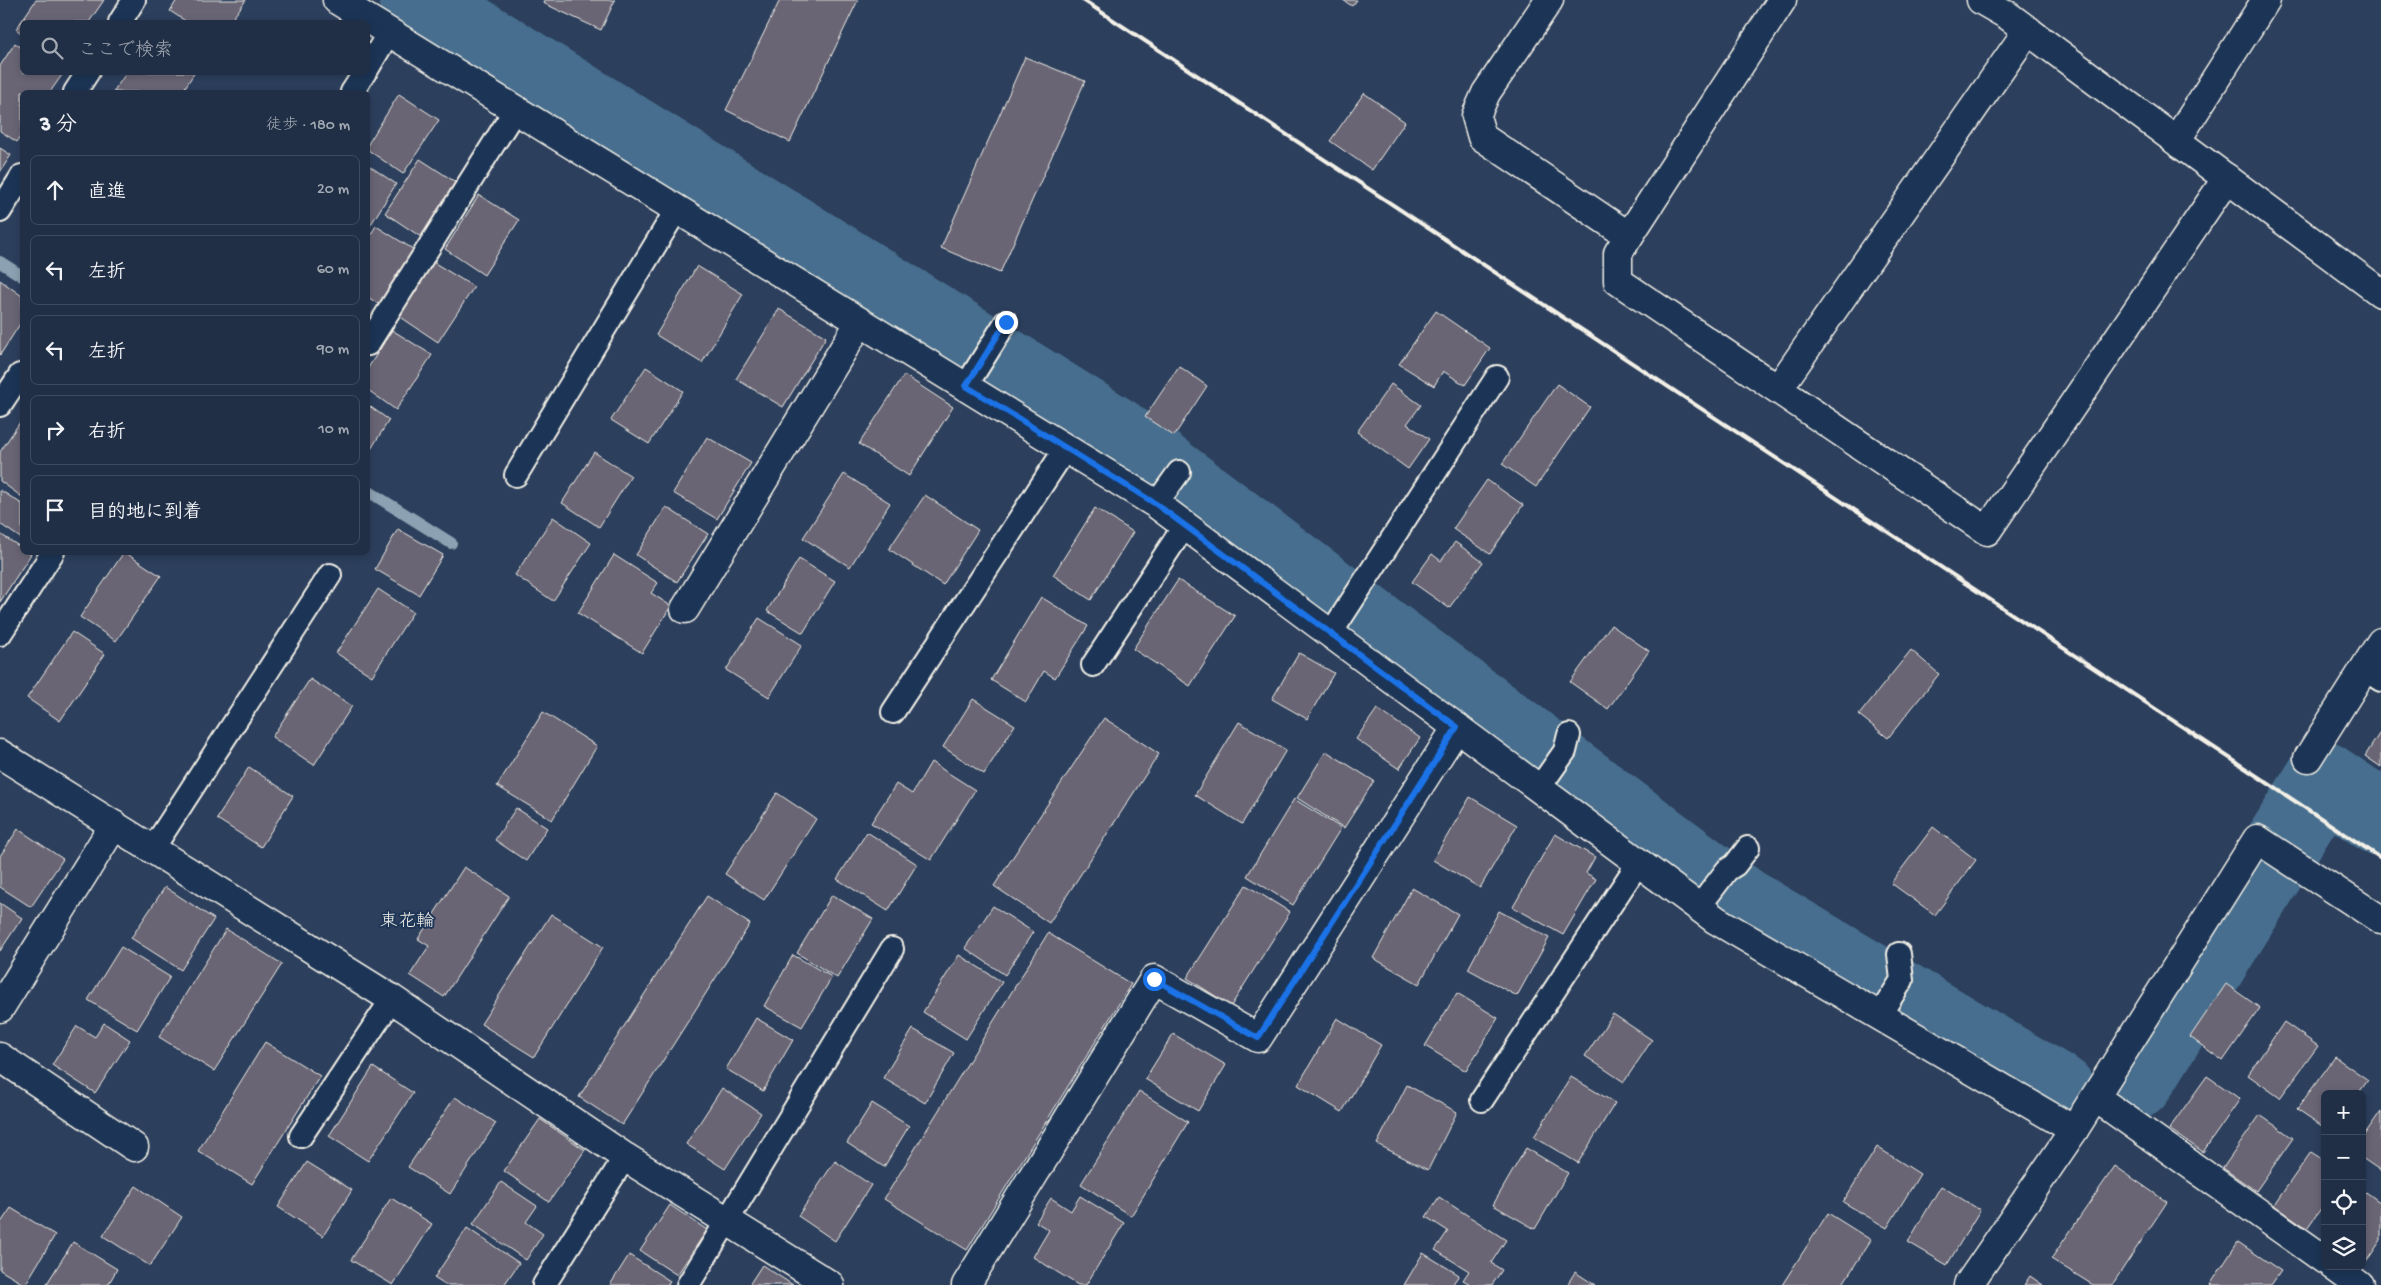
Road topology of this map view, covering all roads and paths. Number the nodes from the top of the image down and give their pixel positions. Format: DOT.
graph roads {
  1 [pos="134,0"];
  2 [pos="337,0"];
  3 [pos="1549,0"];
  4 [pos="1782,0"];
  5 [pos="1982,0"];
  6 [pos="2266,0"];
  7 [pos="121,20"];
  8 [pos="370,20"];
  9 [pos="370,20"];
  10 [pos="2028,30"];
  11 [pos="389,32"];
  12 [pos="370,65"];
  13 [pos="86,75"];
  14 [pos="362,75"];
  15 [pos="76,90"];
  16 [pos="353,90"];
  17 [pos="515,110"];
  18 [pos="2176,141"];
  19 [pos="2227,178"];
  20 [pos="20,179"];
  21 [pos="677,210"];
  22 [pos="0,212"];
  23 [pos="1629,236"];
  24 [pos="2381,293"];
  25 [pos="860,322"];
  26 [pos="1006,322"];
  27 [pos="370,341"];
  28 [pos="20,375"];
  29 [pos="1497,377"];
  30 [pos="967,385"];
  31 [pos="1778,390"];
  32 [pos="0,404"];
  33 [pos="1066,448"];
  34 [pos="1179,472"];
  35 [pos="516,475"];
  36 [pos="1159,500"];
  37 [pos="1185,525"];
  38 [pos="51,555"];
  39 [pos="330,576"];
  40 [pos="685,609"];
  41 [pos="1333,629"];
  42 [pos="0,634"];
  43 [pos="2381,642"];
  44 [pos="1093,665"];
  45 [pos="2372,675"];
  46 [pos="893,712"];
  47 [pos="1457,727"];
  48 [pos="1567,743"];
  49 [pos="0,754"];
  50 [pos="2308,758"];
  51 [pos="1543,783"];
  52 [pos="114,825"];
  53 [pos="1748,848"];
  54 [pos="152,850"];
  55 [pos="1638,862"];
  56 [pos="1702,902"];
  57 [pos="2381,920"];
  58 [pos="892,949"];
  59 [pos="1899,954"];
  60 [pos="392,999"];
  61 [pos="0,1008"];
  62 [pos="1882,1011"];
  63 [pos="0,1057"];
  64 [pos="2095,1097"];
  65 [pos="1482,1100"];
  66 [pos="2074,1130"];
  67 [pos="301,1136"];
  68 [pos="134,1146"];
  69 [pos="625,1157"];
  70 [pos="726,1222"];
  71 [pos="2321,1257"];
  72 [pos="2338,1270"];
  73 [pos="544,1285"];
  74 [pos="688,1285"];
  75 [pos="830,1285"];
  76 [pos="966,1285"];
  77 [pos="1968,1285"];
  78 [pos="2359,1285"];
  1 -- 7 [label="lane"];
  2 -- 9 [label="street"];
  3 -- 23 [label="street"];
  4 -- 23 [label="street"];
  5 -- 10 [label="street"];
  6 -- 18 [label="street"];
  8 -- 11 [label="street"];
  10 -- 18 [label="street"];
  10 -- 31 [label="street"];
  11 -- 12 [label="lane"];
  11 -- 17 [label="street"];
  13 -- 15 [label="lane"];
  14 -- 16 [label="lane"];
  17 -- 21 [label="street"];
  17 -- 27 [label="lane"];
  18 -- 19 [label="street"];
  19 -- 24 [label="street"];
  19 -- 31 [label="street"];
  20 -- 22 [label="lane"];
  21 -- 25 [label="street"];
  21 -- 35 [label="lane"];
  23 -- 31 [label="street"];
  25 -- 30 [label="street"];
  25 -- 40 [label="street"];
  26 -- 30 [label="lane"];
  28 -- 32 [label="lane"];
  29 -- 41 [label="lane"];
  30 -- 33 [label="street"];
  33 -- 36 [label="street"];
  33 -- 46 [label="lane"];
  34 -- 36 [label="lane"];
  36 -- 37 [label="street"];
  37 -- 41 [label="street"];
  37 -- 44 [label="lane"];
  38 -- 42 [label="lane"];
  39 -- 54 [label="lane"];
  41 -- 47 [label="street"];
  43 -- 45 [label="street"];
  45 -- 50 [label="street"];
  47 -- 51 [label="street"];
  47 -- 76 [label="street"];
  48 -- 51 [label="lane"];
  49 -- 52 [label="street"];
  51 -- 55 [label="street"];
  52 -- 54 [label="street"];
  52 -- 61 [label="street"];
  53 -- 56 [label="lane"];
  54 -- 60 [label="street"];
  55 -- 56 [label="street"];
  55 -- 65 [label="lane"];
  56 -- 62 [label="street"];
  57 -- 64 [label="street"];
  58 -- 70 [label="lane"];
  59 -- 62 [label="lane"];
  60 -- 67 [label="lane"];
  60 -- 69 [label="street"];
  62 -- 66 [label="street"];
  63 -- 68 [label="street"];
  64 -- 66 [label="street"];
  64 -- 71 [label="street"];
  66 -- 77 [label="street"];
  69 -- 70 [label="street"];
  69 -- 73 [label="lane"];
  70 -- 74 [label="lane"];
  70 -- 75 [label="street"];
  72 -- 78 [label="street"];
}
